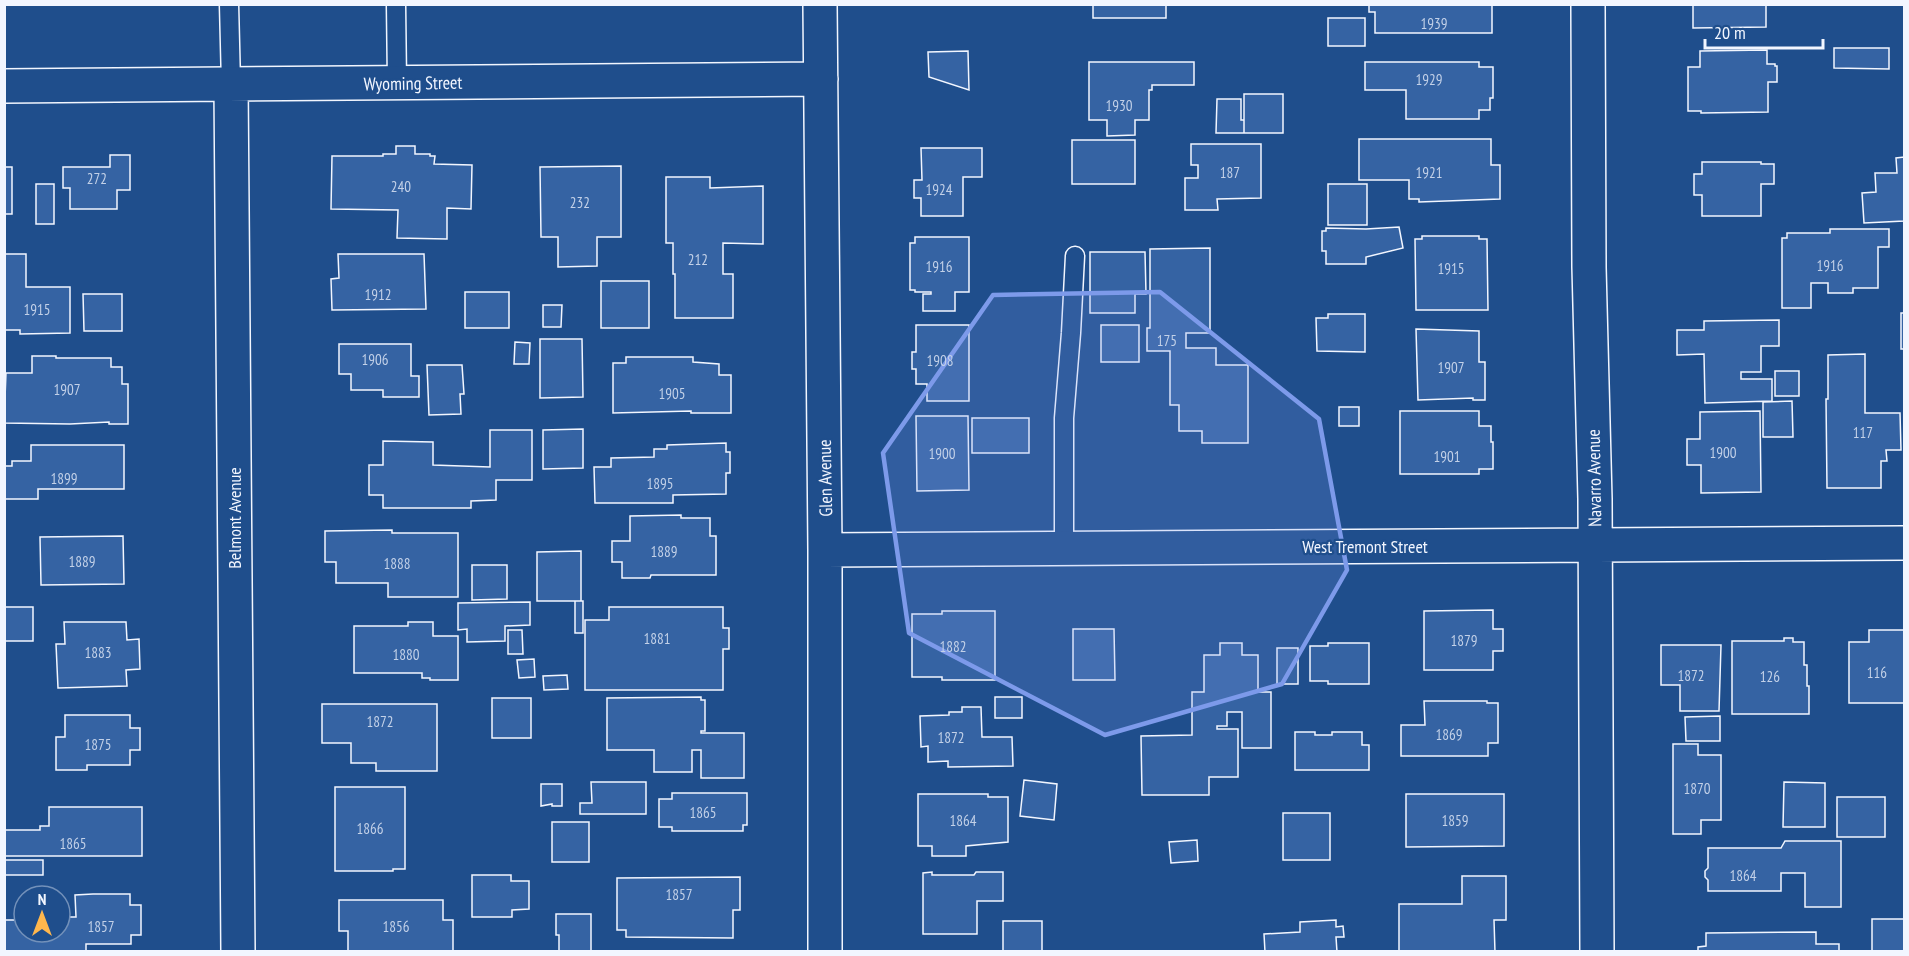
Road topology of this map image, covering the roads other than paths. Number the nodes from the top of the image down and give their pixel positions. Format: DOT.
graph roads {
  1 [pos="229,4"];
  2 [pos="396,4"];
  3 [pos="820,4"];
  4 [pos="1588,4"];
  5 [pos="821,79"];
  6 [pos="397,83"];
  7 [pos="231,84"];
  8 [pos="4,86"];
  9 [pos="1075,256"];
  10 [pos="1905,543"];
  11 [pos="1595,545"];
  12 [pos="1064,548"];
  13 [pos="825,550"];
  14 [pos="238,951"];
  15 [pos="825,951"];
  16 [pos="1597,951"];
  1 -- 7 [label="lane"];
  2 -- 6 [label="lane"];
  3 -- 5 [label="street, Glen Avenue"];
  4 -- 11 [label="street, Navarro Avenue"];
  5 -- 6 [label="street, Wyoming Street"];
  5 -- 13 [label="street, Glen Avenue"];
  6 -- 7 [label="street, Wyoming Street"];
  7 -- 8 [label="street, Wyoming Street"];
  7 -- 14 [label="street, Belmont Avenue"];
  9 -- 12 [label="lane"];
  10 -- 11 [label="street, West Tremont Street"];
  11 -- 12 [label="street, West Tremont Street"];
  11 -- 16 [label="street, Navarro Avenue"];
  12 -- 13 [label="street, West Tremont Street"];
  13 -- 15 [label="street, Glen Avenue"];
}
